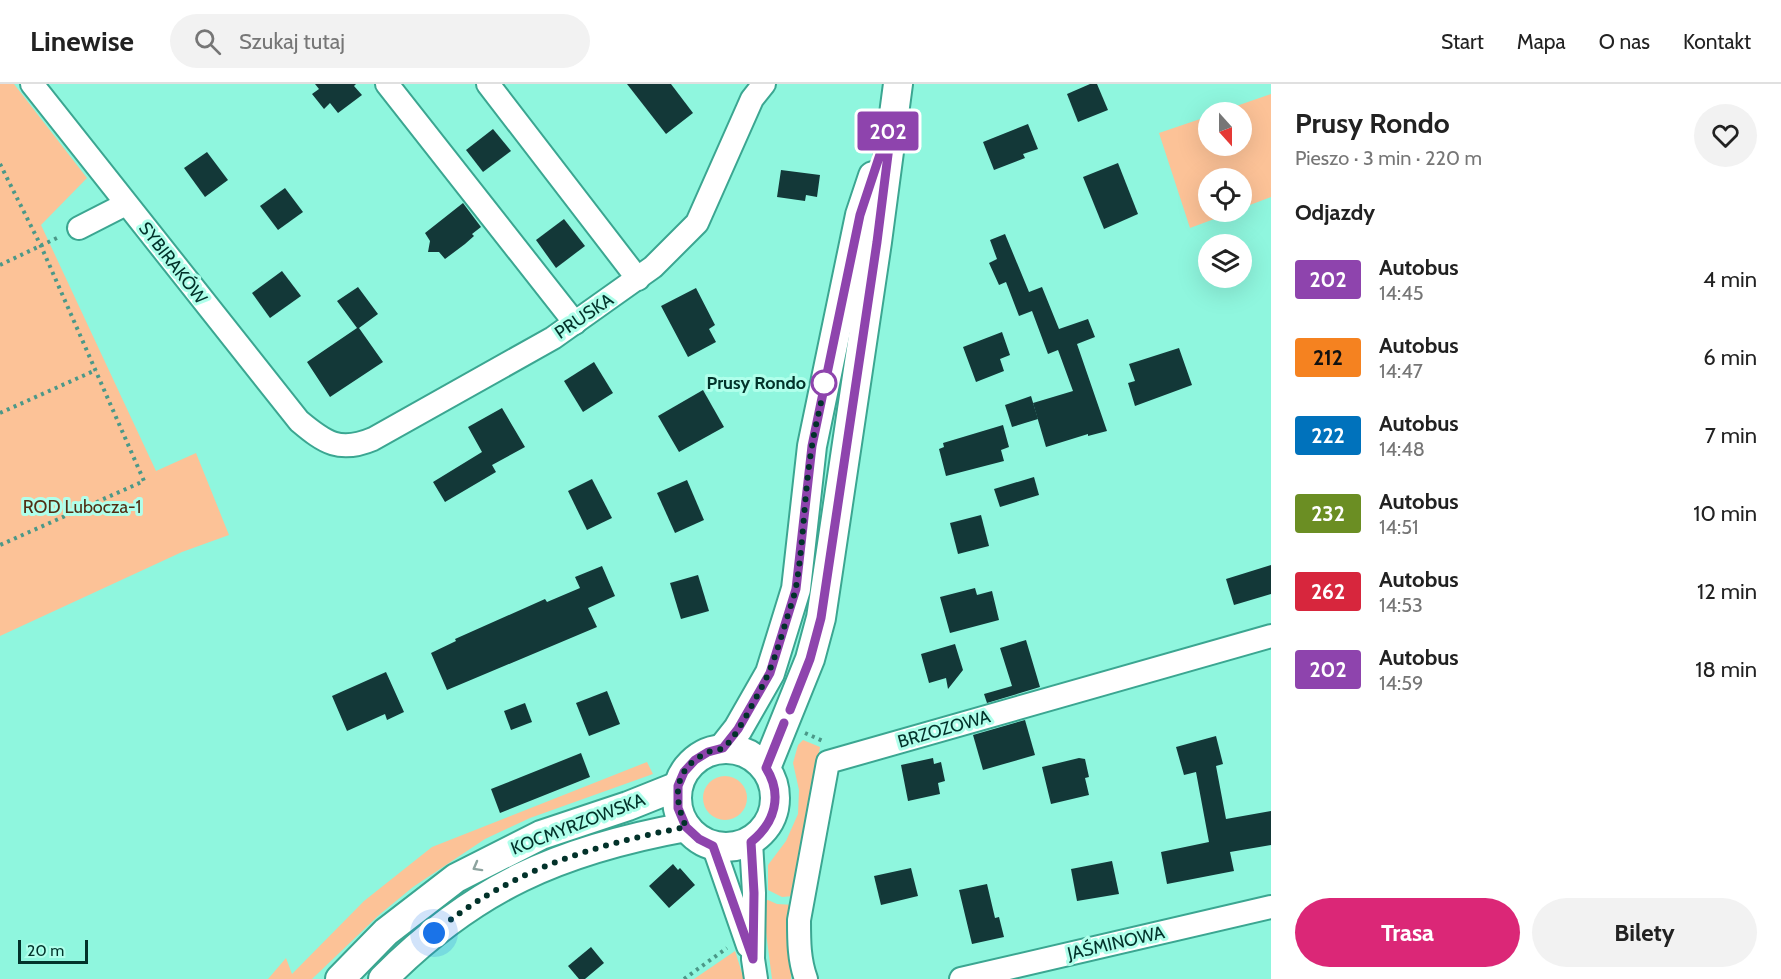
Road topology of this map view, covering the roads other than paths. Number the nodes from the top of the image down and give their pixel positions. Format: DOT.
graph roads {
  1 [pos="32,84"];
  2 [pos="387,84"];
  3 [pos="488,84"];
  4 [pos="764,84"];
  5 [pos="898,84"];
  6 [pos="893,115"];
  7 [pos="126,204"];
  8 [pos="79,228"];
  9 [pos="638,279"];
  10 [pos="575,323"];
  11 [pos="318,438"];
  12 [pos="1271,636"];
  13 [pos="723,748"];
  14 [pos="766,768"];
  15 [pos="678,786"];
  16 [pos="686,827"];
  17 [pos="751,842"];
  18 [pos="713,846"];
  19 [pos="1271,907"];
  20 [pos="755,969"];
  21 [pos="340,979"];
  22 [pos="383,979"];
  23 [pos="806,979"];
  24 [pos="960,979"];
  1 -- 7 [label="street, SYBIRAKÓW"];
  2 -- 10 [label="street"];
  3 -- 9 [label="street"];
  4 -- 9 [label="street, PRUSKA"];
  5 -- 6 [label="main road"];
  6 -- 13 [label="main road"];
  6 -- 14 [label="main road"];
  7 -- 8 [label="street"];
  7 -- 11 [label="street, SYBIRAKÓW"];
  9 -- 10 [label="street, PRUSKA"];
  10 -- 11 [label="street, PRUSKA"];
  12 -- 23 [label="street, BRZOZOWA"];
  13 -- 14 [label="main road"];
  13 -- 15 [label="main road"];
  14 -- 17 [label="main road"];
  15 -- 16 [label="main road"];
  15 -- 21 [label="main road, KOCMYRZOWSKA, one-way"];
  16 -- 18 [label="main road"];
  16 -- 22 [label="main road, KOCMYRZOWSKA"];
  17 -- 18 [label="main road"];
  17 -- 20 [label="street"];
  18 -- 20 [label="street"];
  19 -- 24 [label="street, JAŚMINOWA"];
}
